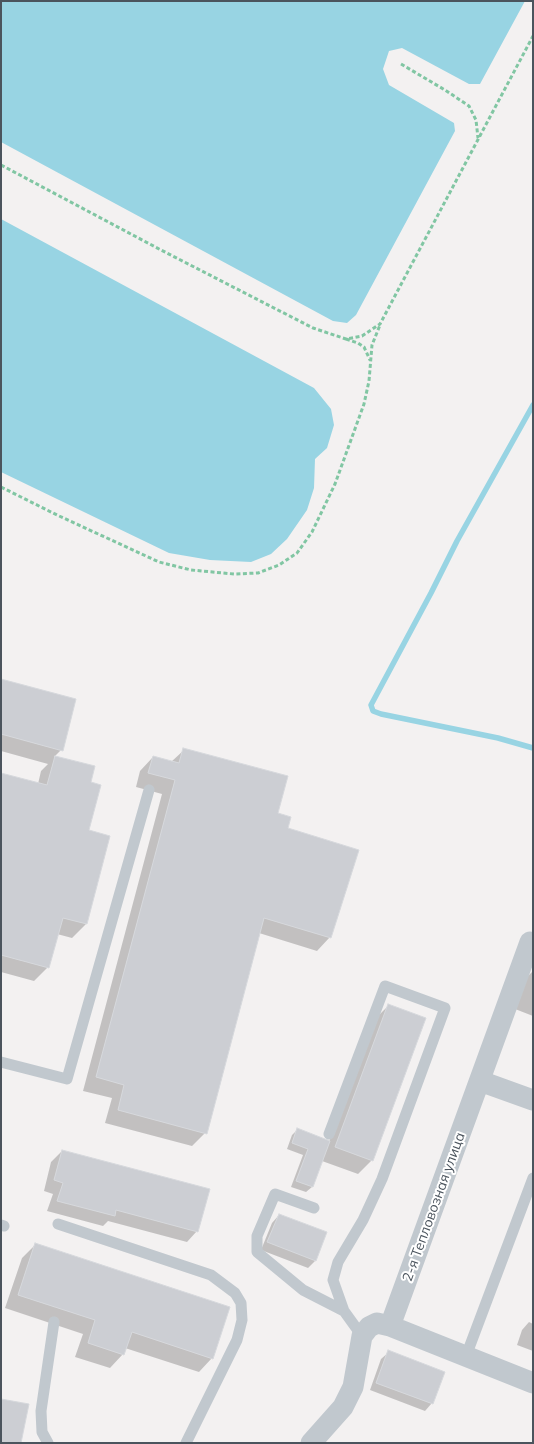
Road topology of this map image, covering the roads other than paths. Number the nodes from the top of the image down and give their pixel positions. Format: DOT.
graph roads {
  1 [pos="149,790"];
  2 [pos="530,942"];
  3 [pos="1,1062"];
  4 [pos="480,1080"];
  5 [pos="533,1100"];
  6 [pos="329,1134"];
  7 [pos="533,1178"];
  8 [pos="314,1208"];
  9 [pos="58,1224"];
  10 [pos="344,1310"];
  11 [pos="54,1322"];
  12 [pos="390,1326"];
  13 [pos="362,1336"];
  14 [pos="466,1356"];
  15 [pos="533,1383"];
  16 [pos="48,1443"];
  17 [pos="186,1443"];
  18 [pos="311,1443"];
  1 -- 3 [label="lane"];
  2 -- 4 [label="street, 2-я Тепловозная улица"];
  4 -- 5 [label="street"];
  4 -- 12 [label="street, 2-я Тепловозная улица"];
  6 -- 10 [label="lane"];
  7 -- 14 [label="lane"];
  8 -- 10 [label="lane"];
  9 -- 17 [label="lane"];
  10 -- 13 [label="lane"];
  11 -- 16 [label="lane"];
  12 -- 13 [label="street"];
  12 -- 14 [label="street"];
  13 -- 18 [label="street"];
  14 -- 15 [label="street"];
}
